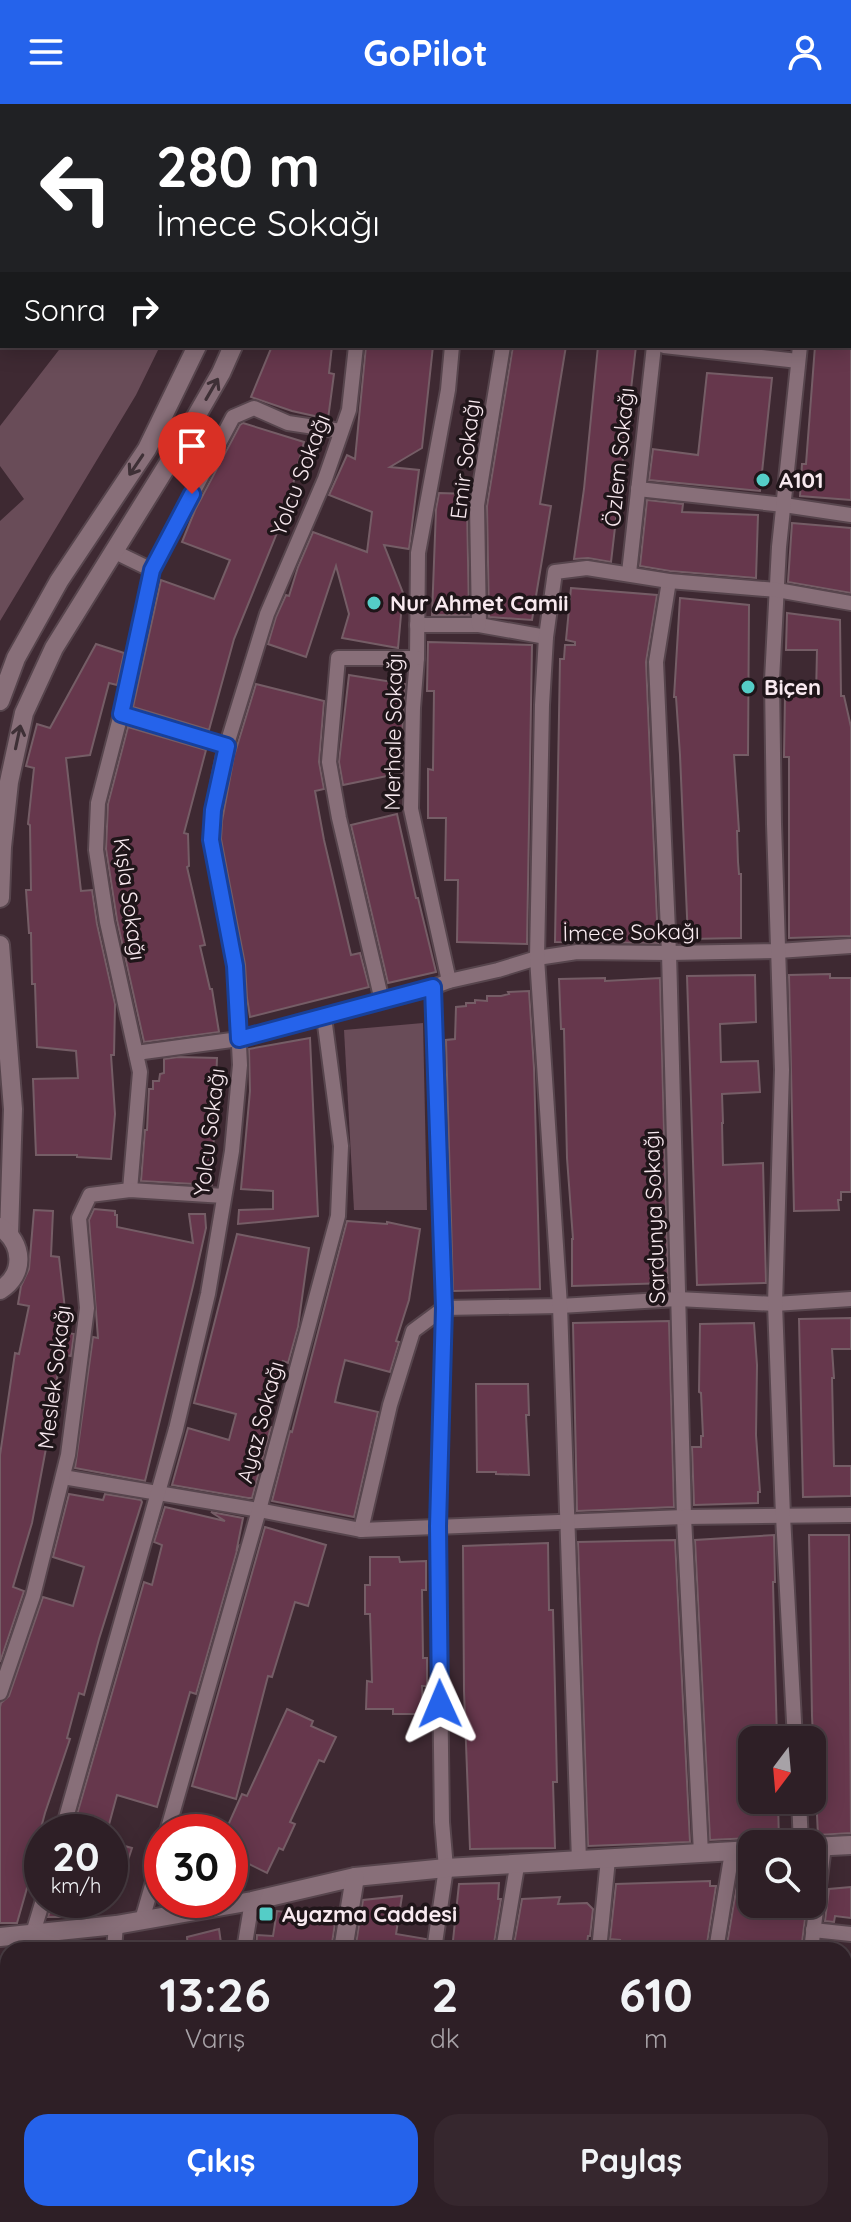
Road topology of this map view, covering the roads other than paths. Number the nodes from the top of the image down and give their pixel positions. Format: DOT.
graph roads {
  1 [pos="196,348"];
  2 [pos="232,348"];
  3 [pos="356,348"];
  4 [pos="452,348"];
  5 [pos="503,348"];
  6 [pos="654,348"];
  7 [pos="703,348"];
  8 [pos="799,353"];
  9 [pos="341,431"];
  10 [pos="638,489"];
  11 [pos="784,505"];
  12 [pos="851,515"];
  13 [pos="115,552"];
  14 [pos="152,570"];
  15 [pos="629,573"];
  16 [pos="669,581"];
  17 [pos="777,590"];
  18 [pos="851,603"];
  19 [pos="417,625"];
  20 [pos="479,625"];
  21 [pos="546,637"];
  22 [pos="417,658"];
  23 [pos="0,701"];
  24 [pos="121,714"];
  25 [pos="227,746"];
  26 [pos="0,898"];
  27 [pos="0,945"];
  28 [pos="851,946"];
  29 [pos="778,951"];
  30 [pos="669,953"];
  31 [pos="537,958"];
  32 [pos="449,981"];
  33 [pos="433,987"];
  34 [pos="382,1001"];
  35 [pos="324,1017"];
  36 [pos="239,1039"];
  37 [pos="136,1053"];
  38 [pos="130,1190"];
  39 [pos="224,1196"];
  40 [pos="4,1230"];
  41 [pos="1,1293"];
  42 [pos="678,1299"];
  43 [pos="851,1299"];
  44 [pos="775,1304"];
  45 [pos="560,1306"];
  46 [pos="444,1308"];
  47 [pos="63,1477"];
  48 [pos="158,1495"];
  49 [pos="259,1510"];
  50 [pos="851,1515"];
  51 [pos="783,1516"];
  52 [pos="684,1517"];
  53 [pos="567,1521"];
  54 [pos="438,1526"];
  55 [pos="361,1530"];
  56 [pos="0,1693"];
  57 [pos="794,1726"];
  58 [pos="67,1814"];
  59 [pos="172,1814"];
  60 [pos="851,1845"];
  61 [pos="826,1847"];
  62 [pos="738,1851"];
  63 [pos="732,1852"];
  64 [pos="701,1853"];
  65 [pos="608,1859"];
  66 [pos="579,1861"];
  67 [pos="517,1866"];
  68 [pos="446,1868"];
  69 [pos="355,1877"];
  70 [pos="252,1901"];
  71 [pos="144,1913"];
  72 [pos="38,1918"];
  73 [pos="814,1918"];
  74 [pos="142,1920"];
  75 [pos="116,1925"];
  76 [pos="813,1930"];
  77 [pos="851,1934"];
  78 [pos="0,1937"];
  79 [pos="32,1942"];
  80 [pos="115,1942"];
  81 [pos="245,1942"];
  82 [pos="344,1942"];
  83 [pos="435,1942"];
  84 [pos="504,1942"];
  85 [pos="600,1942"];
  86 [pos="717,1942"];
  87 [pos="812,1942"];
  1 -- 23 [label="street, one-way"];
  13 -- 2 [label="street, one-way"];
  3 -- 9 [label="street, Yolcu Sokağı"];
  4 -- 19 [label="street, Merhale Sokağı"];
  5 -- 20 [label="street, Emir Sokağı"];
  6 -- 10 [label="street, Özlem Sokağı"];
  7 -- 8 [label="street"];
  8 -- 11 [label="street"];
  9 -- 14 [label="street, Kışla Sokağı"];
  9 -- 25 [label="street, Yolcu Sokağı"];
  10 -- 11 [label="street"];
  10 -- 15 [label="street, Özlem Sokağı"];
  11 -- 12 [label="street"];
  11 -- 17 [label="street"];
  13 -- 14 [label="street"];
  26 -- 13 [label="street, one-way"];
  14 -- 24 [label="street, Kışla Sokağı"];
  15 -- 16 [label="street"];
  15 -- 21 [label="street"];
  16 -- 17 [label="street"];
  16 -- 30 [label="street, Sardunya Sokağı"];
  17 -- 18 [label="street"];
  17 -- 29 [label="street"];
  19 -- 20 [label="street, Merhale Sokağı"];
  19 -- 22 [label="street, Merhale Sokağı"];
  20 -- 21 [label="street, Merhale Sokağı"];
  21 -- 31 [label="street"];
  22 -- 32 [label="street, Merhale Sokağı"];
  22 -- 34 [label="street"];
  24 -- 25 [label="street"];
  24 -- 37 [label="street, Kışla Sokağı"];
  25 -- 36 [label="street, Yolcu Sokağı"];
  27 -- 40 [label="street"];
  28 -- 29 [label="street, İmece Sokağı"];
  29 -- 30 [label="street, İmece Sokağı"];
  29 -- 44 [label="street"];
  30 -- 31 [label="street, İmece Sokağı"];
  30 -- 42 [label="street, Sardunya Sokağı"];
  31 -- 32 [label="street, İmece Sokağı"];
  31 -- 45 [label="street"];
  32 -- 33 [label="street, İmece Sokağı"];
  33 -- 34 [label="street, İmece Sokağı"];
  33 -- 46 [label="street"];
  34 -- 35 [label="street, İmece Sokağı"];
  35 -- 36 [label="street, İmece Sokağı"];
  35 -- 49 [label="street, Ayaz Sokağı"];
  36 -- 37 [label="street, İmece Sokağı"];
  36 -- 39 [label="street, Yolcu Sokağı"];
  37 -- 38 [label="street, Kışla Sokağı"];
  38 -- 39 [label="street, Meslek Sokağı"];
  38 -- 47 [label="street, Meslek Sokağı"];
  39 -- 48 [label="street, Yolcu Sokağı"];
  40 -- 41 [label="street"];
  42 -- 44 [label="street"];
  42 -- 45 [label="street"];
  42 -- 52 [label="street, Sardunya Sokağı"];
  43 -- 44 [label="street"];
  44 -- 51 [label="street"];
  45 -- 46 [label="street"];
  45 -- 53 [label="street"];
  46 -- 54 [label="street"];
  46 -- 55 [label="street"];
  47 -- 48 [label="street"];
  47 -- 56 [label="street, Meslek Sokağı"];
  48 -- 49 [label="street"];
  48 -- 58 [label="street, Yolcu Sokağı"];
  49 -- 55 [label="street"];
  49 -- 59 [label="street, Ayaz Sokağı"];
  50 -- 51 [label="street"];
  51 -- 52 [label="street"];
  51 -- 57 [label="street"];
  52 -- 53 [label="street"];
  52 -- 64 [label="street, Sardunya Sokağı"];
  53 -- 54 [label="street"];
  53 -- 66 [label="street"];
  54 -- 55 [label="street"];
  54 -- 68 [label="street"];
  60 -- 61 [label="street"];
  62 -- 63 [label="street"];
  63 -- 64 [label="street"];
  63 -- 86 [label="street"];
  64 -- 65 [label="street"];
  65 -- 66 [label="street"];
  65 -- 85 [label="street"];
  66 -- 67 [label="street"];
  67 -- 68 [label="street"];
  67 -- 84 [label="street"];
  68 -- 69 [label="street"];
  68 -- 83 [label="street"];
  69 -- 70 [label="street"];
  69 -- 82 [label="street"];
  70 -- 74 [label="street"];
  70 -- 81 [label="street"];
  71 -- 74 [label="street"];
  72 -- 79 [label="street"];
  73 -- 76 [label="street"];
  74 -- 75 [label="street"];
  75 -- 79 [label="street"];
  75 -- 80 [label="street"];
  76 -- 77 [label="street"];
  76 -- 87 [label="street"];
  78 -- 79 [label="street"];
}
